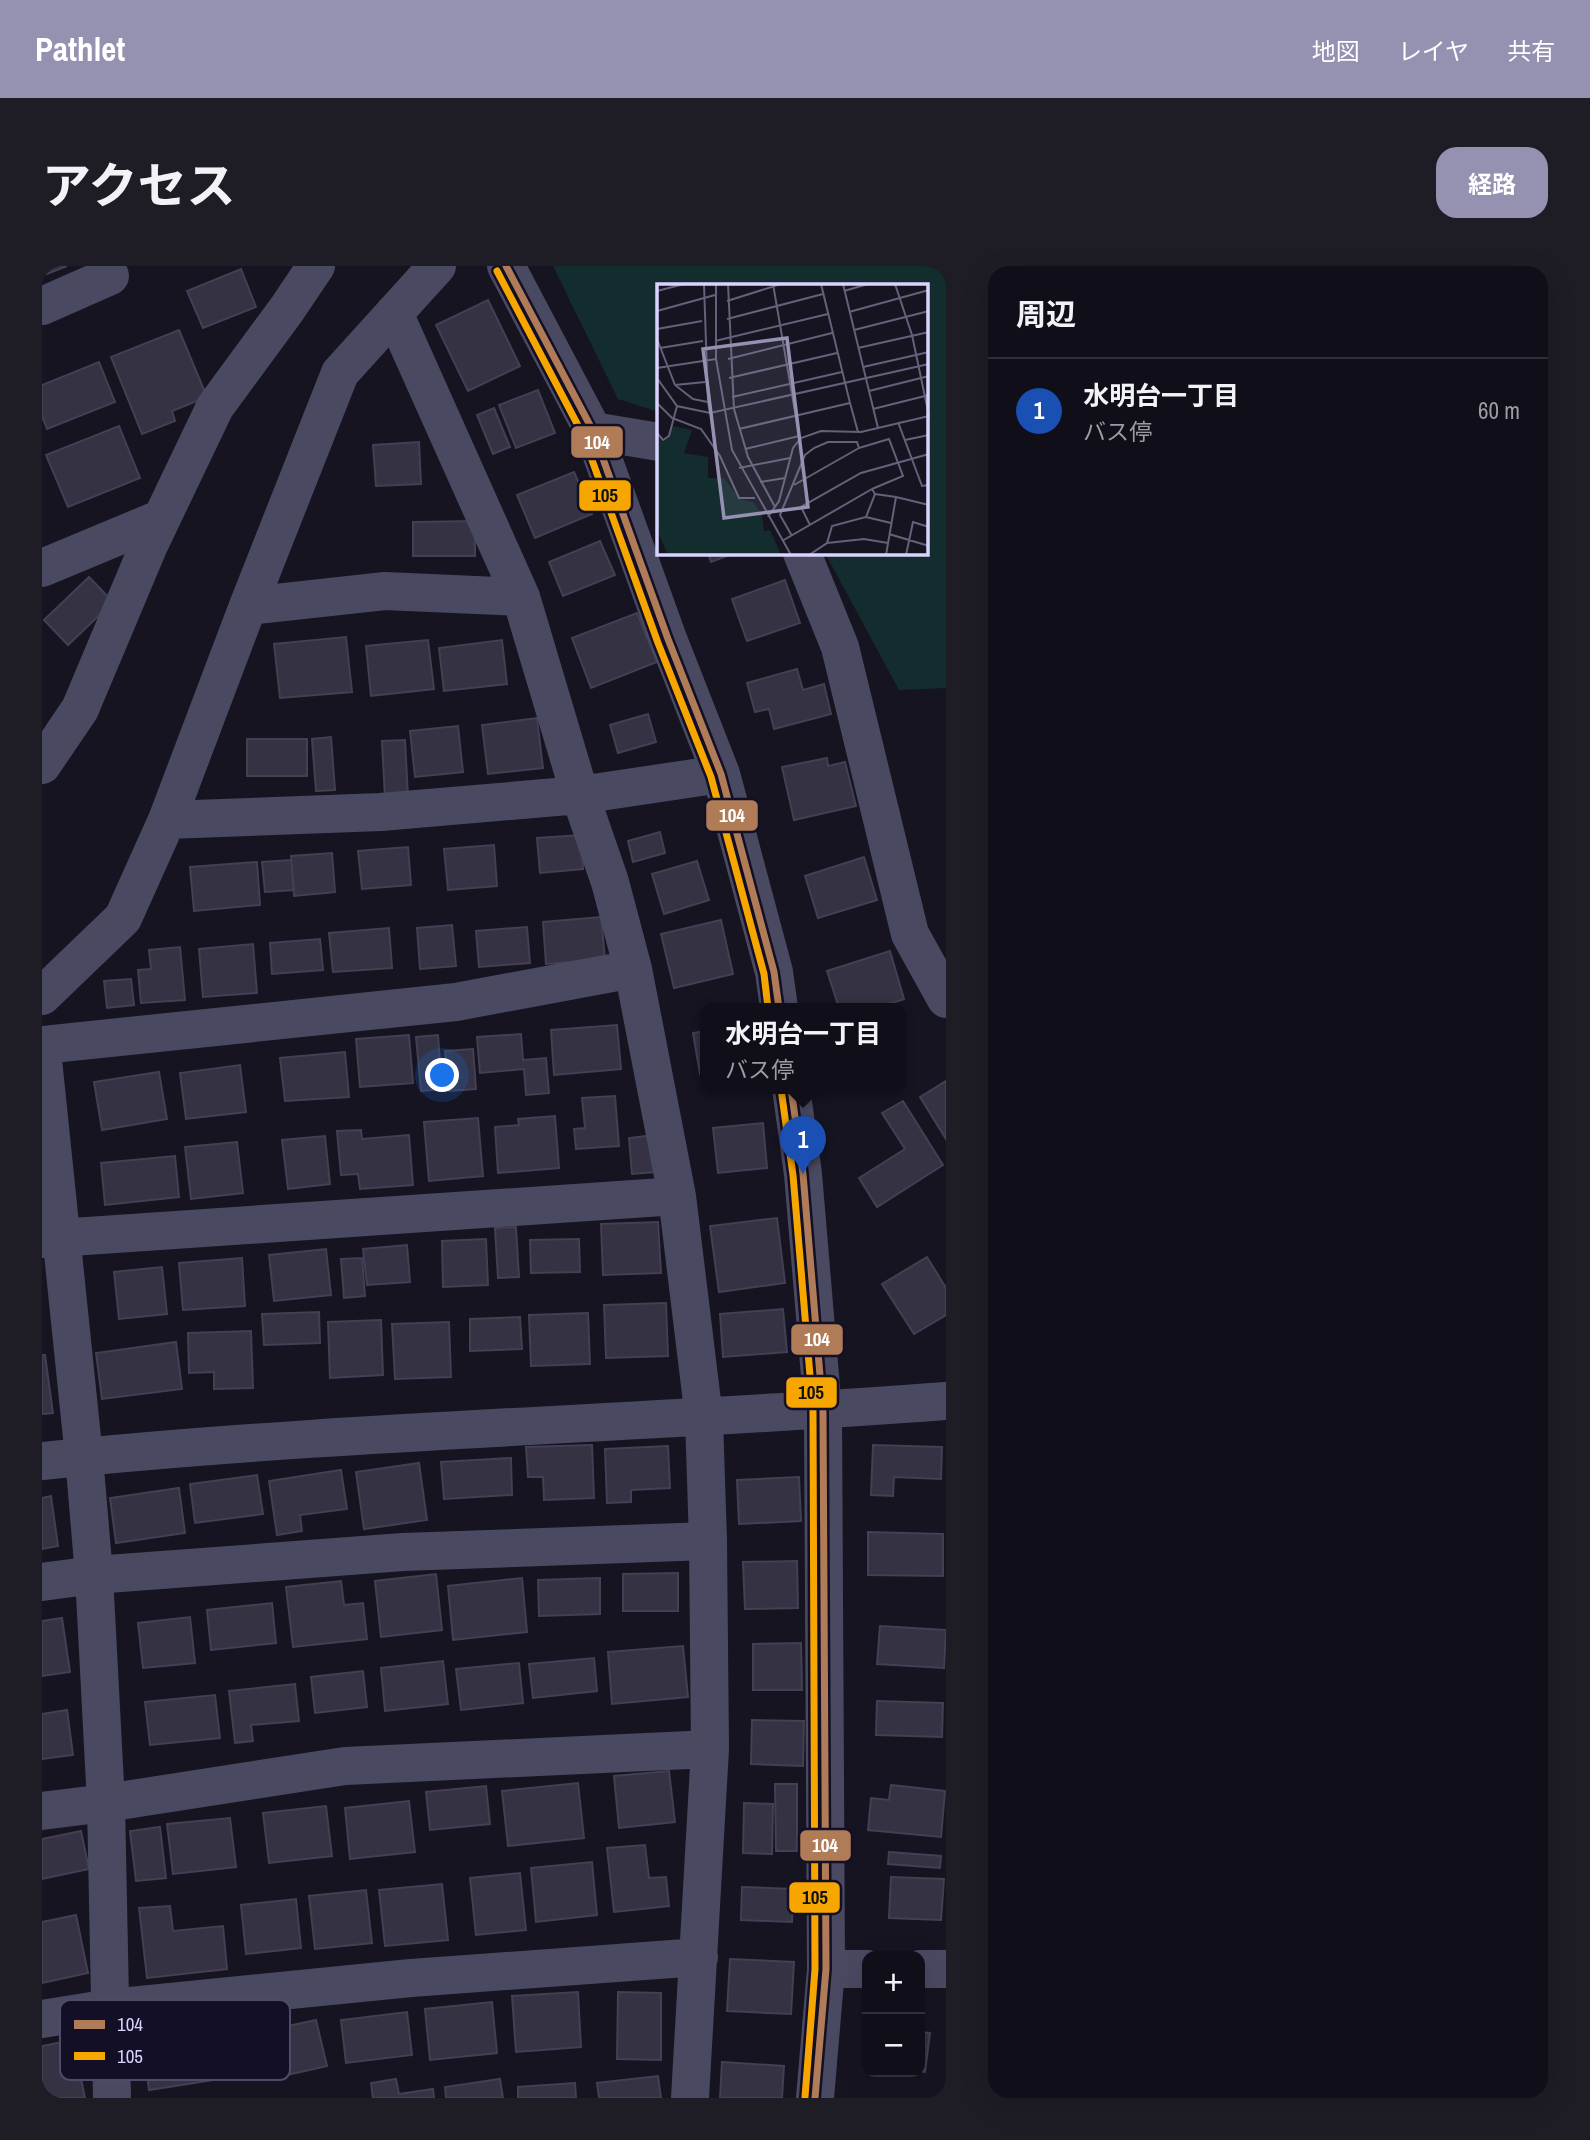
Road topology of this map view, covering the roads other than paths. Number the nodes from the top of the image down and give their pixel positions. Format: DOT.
graph roads {
  1 [pos="106,266"];
  2 [pos="316,266"];
  3 [pos="437,266"];
  4 [pos="506,266"];
  5 [pos="42,306"];
  6 [pos="394,313"];
  7 [pos="593,431"];
  8 [pos="657,442"];
  9 [pos="162,518"];
  10 [pos="803,555"];
  11 [pos="42,568"];
  12 [pos="521,597"];
  13 [pos="248,606"];
  14 [pos="42,765"];
  15 [pos="721,774"];
  16 [pos="580,795"];
  17 [pos="167,820"];
  18 [pos="633,969"];
  19 [pos="42,996"];
  20 [pos="946,999"];
  21 [pos="778,1003"];
  22 [pos="42,1047"];
  23 [pos="791,1094"];
  24 [pos="677,1196"];
  25 [pos="52,1238"];
  26 [pos="946,1401"];
  27 [pos="823,1410"];
  28 [pos="704,1418"];
  29 [pos="84,1457"];
  30 [pos="42,1461"];
  31 [pos="708,1541"];
  32 [pos="94,1575"];
  33 [pos="42,1582"];
  34 [pos="710,1749"];
  35 [pos="107,1803"];
  36 [pos="42,1811"];
  37 [pos="699,1957"];
  38 [pos="826,1969"];
  39 [pos="862,1969"];
  40 [pos="925,1969"];
  41 [pos="946,1969"];
  42 [pos="110,2000"];
  43 [pos="190,2000"];
  44 [pos="60,2016"];
  45 [pos="42,2019"];
  46 [pos="112,2080"];
  47 [pos="112,2098"];
  48 [pos="690,2098"];
  49 [pos="815,2098"];
  1 -- 5 [label="street"];
  2 -- 9 [label="street"];
  3 -- 6 [label="street"];
  4 -- 7 [label="street"];
  6 -- 12 [label="street"];
  6 -- 13 [label="street"];
  7 -- 8 [label="street"];
  7 -- 15 [label="street"];
  9 -- 11 [label="street"];
  9 -- 14 [label="street"];
  10 -- 20 [label="street"];
  12 -- 13 [label="street"];
  12 -- 16 [label="street"];
  13 -- 17 [label="street"];
  15 -- 16 [label="street"];
  15 -- 21 [label="street"];
  16 -- 17 [label="street"];
  16 -- 18 [label="street"];
  17 -- 19 [label="street"];
  18 -- 22 [label="street"];
  18 -- 24 [label="street"];
  22 -- 25 [label="street"];
  23 -- 27 [label="street"];
  24 -- 25 [label="street"];
  24 -- 28 [label="street"];
  25 -- 29 [label="street"];
  26 -- 27 [label="street"];
  27 -- 28 [label="street"];
  27 -- 38 [label="street"];
  28 -- 29 [label="street"];
  28 -- 31 [label="street"];
  29 -- 30 [label="street"];
  29 -- 32 [label="street"];
  31 -- 32 [label="street"];
  31 -- 34 [label="street"];
  32 -- 33 [label="street"];
  32 -- 35 [label="street"];
  34 -- 35 [label="street"];
  34 -- 37 [label="street"];
  35 -- 36 [label="street"];
  35 -- 42 [label="street"];
  37 -- 43 [label="street"];
  37 -- 48 [label="street"];
  38 -- 39 [label="street"];
  38 -- 49 [label="street"];
  40 -- 41 [label="street"];
  44 -- 45 [label="street"];
  46 -- 47 [label="street"];
}
